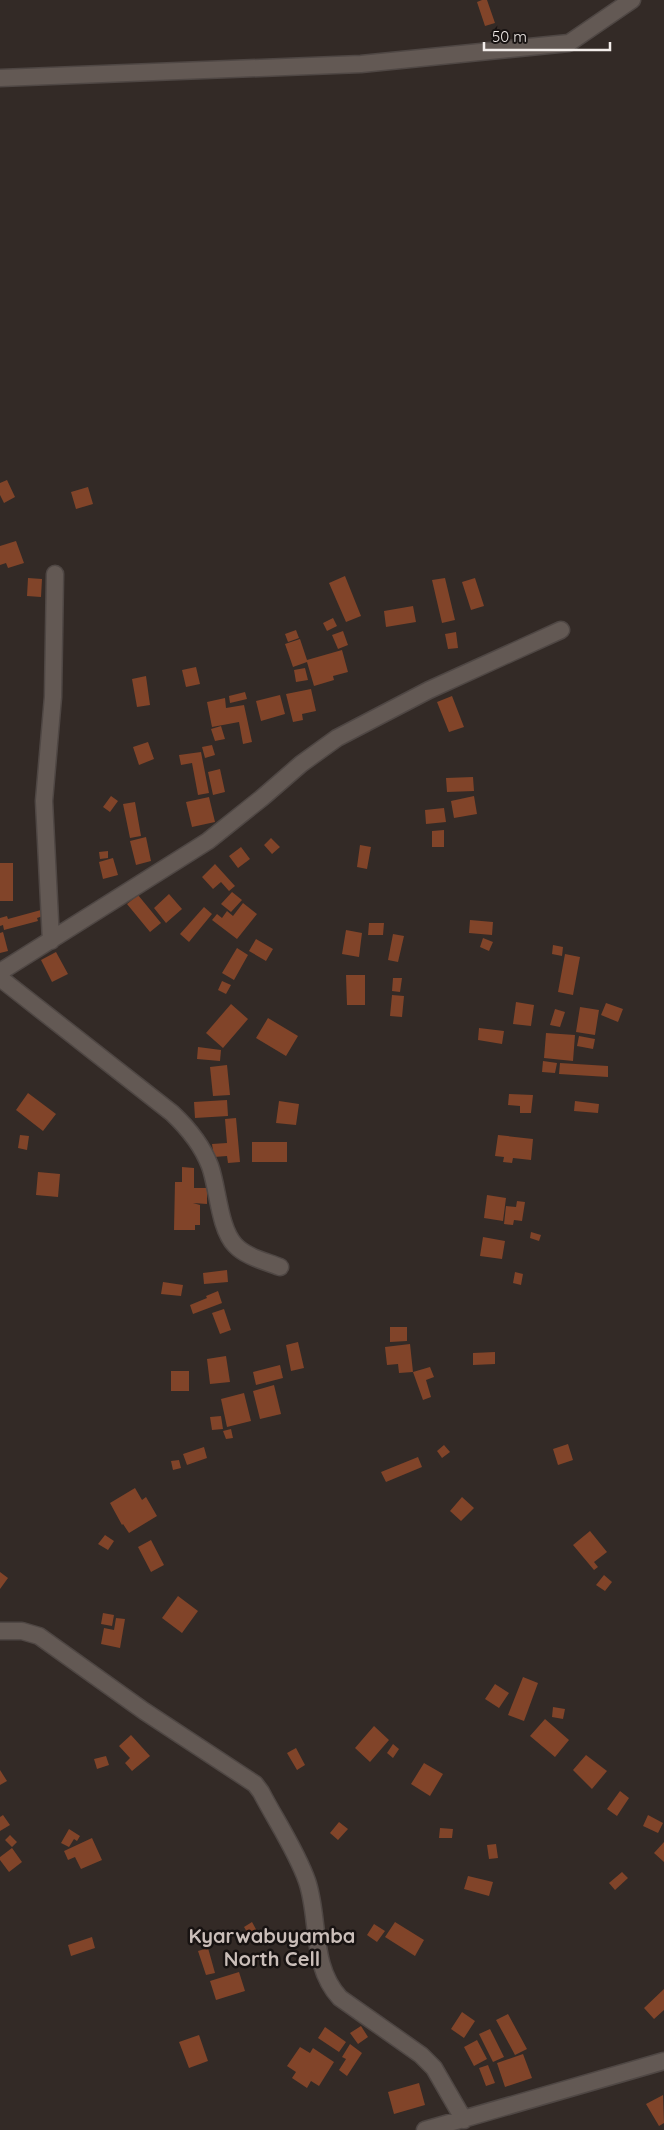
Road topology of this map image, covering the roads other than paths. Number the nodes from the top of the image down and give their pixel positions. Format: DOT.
graph roads {
  1 [pos="632,0"];
  2 [pos="0,78"];
  3 [pos="55,574"];
  4 [pos="562,630"];
  5 [pos="52,941"];
  6 [pos="0,972"];
  7 [pos="0,978"];
  8 [pos="280,1267"];
  9 [pos="0,1631"];
  10 [pos="664,2061"];
  11 [pos="464,2120"];
  12 [pos="425,2130"];
  1 -- 2 [label="street"];
  3 -- 5 [label="street"];
  4 -- 5 [label="street"];
  5 -- 6 [label="street"];
  7 -- 8 [label="street"];
  9 -- 11 [label="street"];
  10 -- 11 [label="street"];
  11 -- 12 [label="street"];
}
